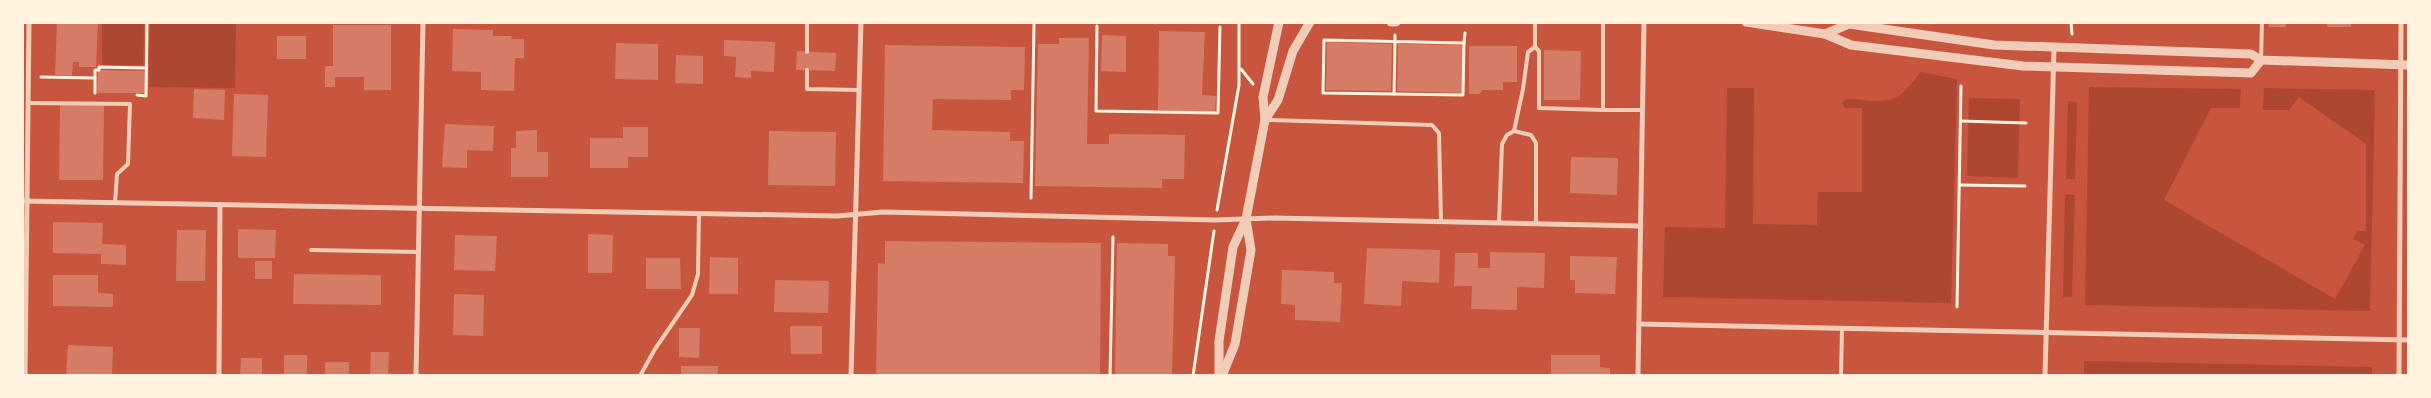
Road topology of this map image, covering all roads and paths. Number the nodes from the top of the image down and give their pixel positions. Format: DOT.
graph roads {
  1 [pos="29,22"];
  2 [pos="147,22"];
  3 [pos="423,22"];
  4 [pos="807,22"];
  5 [pos="861,22"];
  6 [pos="1239,22"];
  7 [pos="1279,22"];
  8 [pos="1310,22"];
  9 [pos="1391,22"];
  10 [pos="1535,22"];
  11 [pos="1603,22"];
  12 [pos="1644,22"];
  13 [pos="1746,22"];
  14 [pos="2071,22"];
  15 [pos="2262,22"];
  16 [pos="2401,22"];
  17 [pos="1034,25"];
  18 [pos="1792,25"];
  19 [pos="1098,26"];
  20 [pos="1220,27"];
  21 [pos="1395,27"];
  22 [pos="1465,33"];
  23 [pos="1825,34"];
  24 [pos="2072,34"];
  25 [pos="1395,42"];
  26 [pos="1464,43"];
  27 [pos="1535,47"];
  28 [pos="2054,48"];
  29 [pos="807,52"];
  30 [pos="2261,60"];
  31 [pos="2404,65"];
  32 [pos="146,68"];
  33 [pos="2054,68"];
  34 [pos="807,70"];
  35 [pos="41,77"];
  36 [pos="95,78"];
  37 [pos="1962,86"];
  38 [pos="858,90"];
  39 [pos="1394,94"];
  40 [pos="103,95"];
  41 [pos="129,95"];
  42 [pos="28,103"];
  43 [pos="1603,110"];
  44 [pos="1643,110"];
  45 [pos="1265,120"];
  46 [pos="1961,122"];
  47 [pos="2026,123"];
  48 [pos="1514,131"];
  49 [pos="1960,184"];
  50 [pos="2025,186"];
  51 [pos="1031,198"];
  52 [pos="24,201"];
  53 [pos="115,203"];
  54 [pos="220,204"];
  55 [pos="1218,206"];
  56 [pos="420,207"];
  57 [pos="699,213"];
  58 [pos="856,214"];
  59 [pos="1246,219"];
  60 [pos="1441,222"];
  61 [pos="1499,223"];
  62 [pos="1536,224"];
  63 [pos="1641,226"];
  64 [pos="1213,233"];
  65 [pos="1113,237"];
  66 [pos="310,250"];
  67 [pos="419,252"];
  68 [pos="1957,307"];
  69 [pos="24,318"];
  70 [pos="1639,324"];
  71 [pos="1842,329"];
  72 [pos="24,330"];
  73 [pos="2046,332"];
  74 [pos="2400,340"];
  75 [pos="2408,340"];
  76 [pos="25,376"];
  77 [pos="219,376"];
  78 [pos="416,376"];
  79 [pos="640,376"];
  80 [pos="851,376"];
  81 [pos="1110,376"];
  82 [pos="1193,376"];
  83 [pos="1221,376"];
  84 [pos="1638,376"];
  85 [pos="1841,376"];
  86 [pos="2045,376"];
  87 [pos="2400,376"];
  1 -- 42 [label="street"];
  2 -- 32 [label="path"];
  3 -- 56 [label="street"];
  4 -- 29 [label="lane"];
  5 -- 38 [label="street"];
  6 -- 55 [label="path"];
  7 -- 45 [label="street"];
  8 -- 45 [label="street"];
  9 -- 21 [label="street"];
  10 -- 27 [label="lane"];
  11 -- 43 [label="lane"];
  12 -- 44 [label="street"];
  13 -- 18 [label="street"];
  14 -- 24 [label="path"];
  15 -- 30 [label="lane"];
  16 -- 31 [label="street"];
  17 -- 51 [label="path"];
  18 -- 23 [label="street"];
  19 -- 20 [label="path"];
  21 -- 25 [label="path"];
  22 -- 26 [label="path"];
  23 -- 28 [label="street"];
  23 -- 33 [label="street"];
  25 -- 26 [label="path"];
  25 -- 39 [label="path"];
  25 -- 39 [label="path"];
  26 -- 39 [label="path"];
  27 -- 43 [label="lane"];
  27 -- 48 [label="lane"];
  28 -- 30 [label="street"];
  28 -- 33 [label="street"];
  30 -- 31 [label="street"];
  30 -- 33 [label="street"];
  31 -- 74 [label="street"];
  32 -- 36 [label="path"];
  32 -- 41 [label="path"];
  33 -- 73 [label="street"];
  34 -- 38 [label="lane"];
  35 -- 36 [label="path"];
  36 -- 40 [label="path"];
  37 -- 46 [label="path"];
  38 -- 58 [label="street"];
  42 -- 52 [label="street"];
  42 -- 53 [label="lane"];
  43 -- 44 [label="lane"];
  44 -- 63 [label="street"];
  45 -- 59 [label="street"];
  45 -- 60 [label="lane"];
  46 -- 47 [label="path"];
  46 -- 49 [label="path"];
  48 -- 61 [label="lane"];
  48 -- 62 [label="lane"];
  49 -- 50 [label="path"];
  49 -- 68 [label="path"];
  52 -- 53 [label="street"];
  52 -- 69 [label="street"];
  53 -- 54 [label="street"];
  54 -- 56 [label="street"];
  54 -- 77 [label="street"];
  56 -- 57 [label="street"];
  56 -- 67 [label="street"];
  57 -- 58 [label="street"];
  57 -- 79 [label="lane"];
  58 -- 59 [label="street"];
  58 -- 80 [label="street"];
  59 -- 60 [label="street"];
  59 -- 83 [label="street"];
  59 -- 83 [label="street"];
  60 -- 61 [label="street"];
  61 -- 62 [label="street"];
  62 -- 63 [label="street"];
  63 -- 70 [label="street"];
  64 -- 82 [label="path"];
  65 -- 81 [label="path"];
  66 -- 67 [label="lane"];
  67 -- 78 [label="street"];
  69 -- 72 [label="street"];
  70 -- 71 [label="street"];
  70 -- 84 [label="street"];
  71 -- 73 [label="street"];
  71 -- 85 [label="lane"];
  72 -- 76 [label="street"];
  73 -- 74 [label="street"];
  73 -- 86 [label="street"];
  74 -- 75 [label="street"];
  74 -- 87 [label="street"];
}
